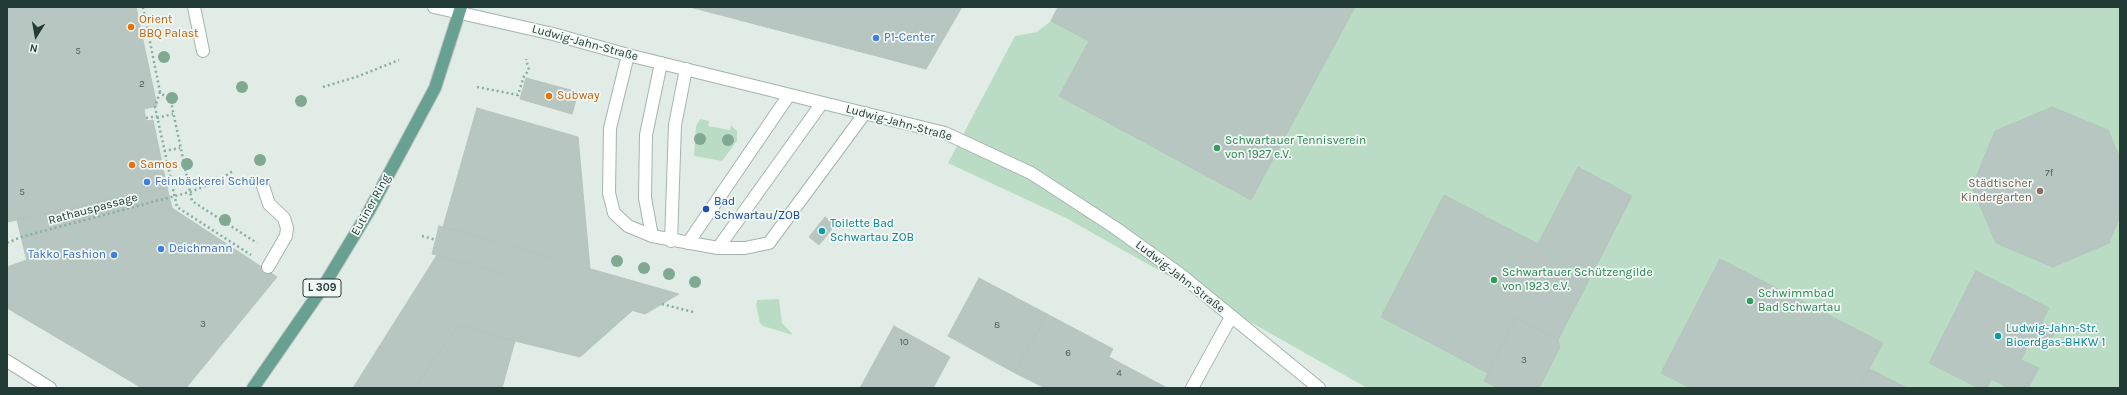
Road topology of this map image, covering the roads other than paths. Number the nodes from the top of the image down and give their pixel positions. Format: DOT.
graph roads {
  1 [pos="194,7"];
  2 [pos="434,7"];
  3 [pos="460,10"];
  4 [pos="203,51"];
  5 [pos="628,54"];
  6 [pos="661,63"];
  7 [pos="686,69"];
  8 [pos="789,95"];
  9 [pos="822,103"];
  10 [pos="865,113"];
  11 [pos="263,186"];
  12 [pos="652,236"];
  13 [pos="671,241"];
  14 [pos="688,243"];
  15 [pos="718,248"];
  16 [pos="270,259"];
  17 [pos="1232,317"];
  18 [pos="7,361"];
  19 [pos="50,388"];
  20 [pos="252,388"];
  21 [pos="1192,388"];
  22 [pos="1319,388"];
  1 -- 4 [label="street"];
  2 -- 3 [label="street, Ludwig-Jahn-Straße"];
  3 -- 5 [label="street, Ludwig-Jahn-Straße"];
  3 -- 20 [label="main road, Eutiner Ring / L 309"];
  5 -- 6 [label="street, Ludwig-Jahn-Straße"];
  5 -- 12 [label="street"];
  6 -- 7 [label="street, Ludwig-Jahn-Straße"];
  6 -- 12 [label="street"];
  7 -- 8 [label="street, Ludwig-Jahn-Straße"];
  7 -- 13 [label="street"];
  8 -- 9 [label="street, Ludwig-Jahn-Straße"];
  8 -- 14 [label="street"];
  9 -- 10 [label="street, Ludwig-Jahn-Straße"];
  9 -- 15 [label="street"];
  10 -- 15 [label="street"];
  10 -- 17 [label="street, Ludwig-Jahn-Straße"];
  11 -- 16 [label="street"];
  12 -- 13 [label="street"];
  13 -- 14 [label="street"];
  14 -- 15 [label="street"];
  17 -- 21 [label="street"];
  17 -- 22 [label="street, Ludwig-Jahn-Straße"];
  18 -- 19 [label="street"];
}
